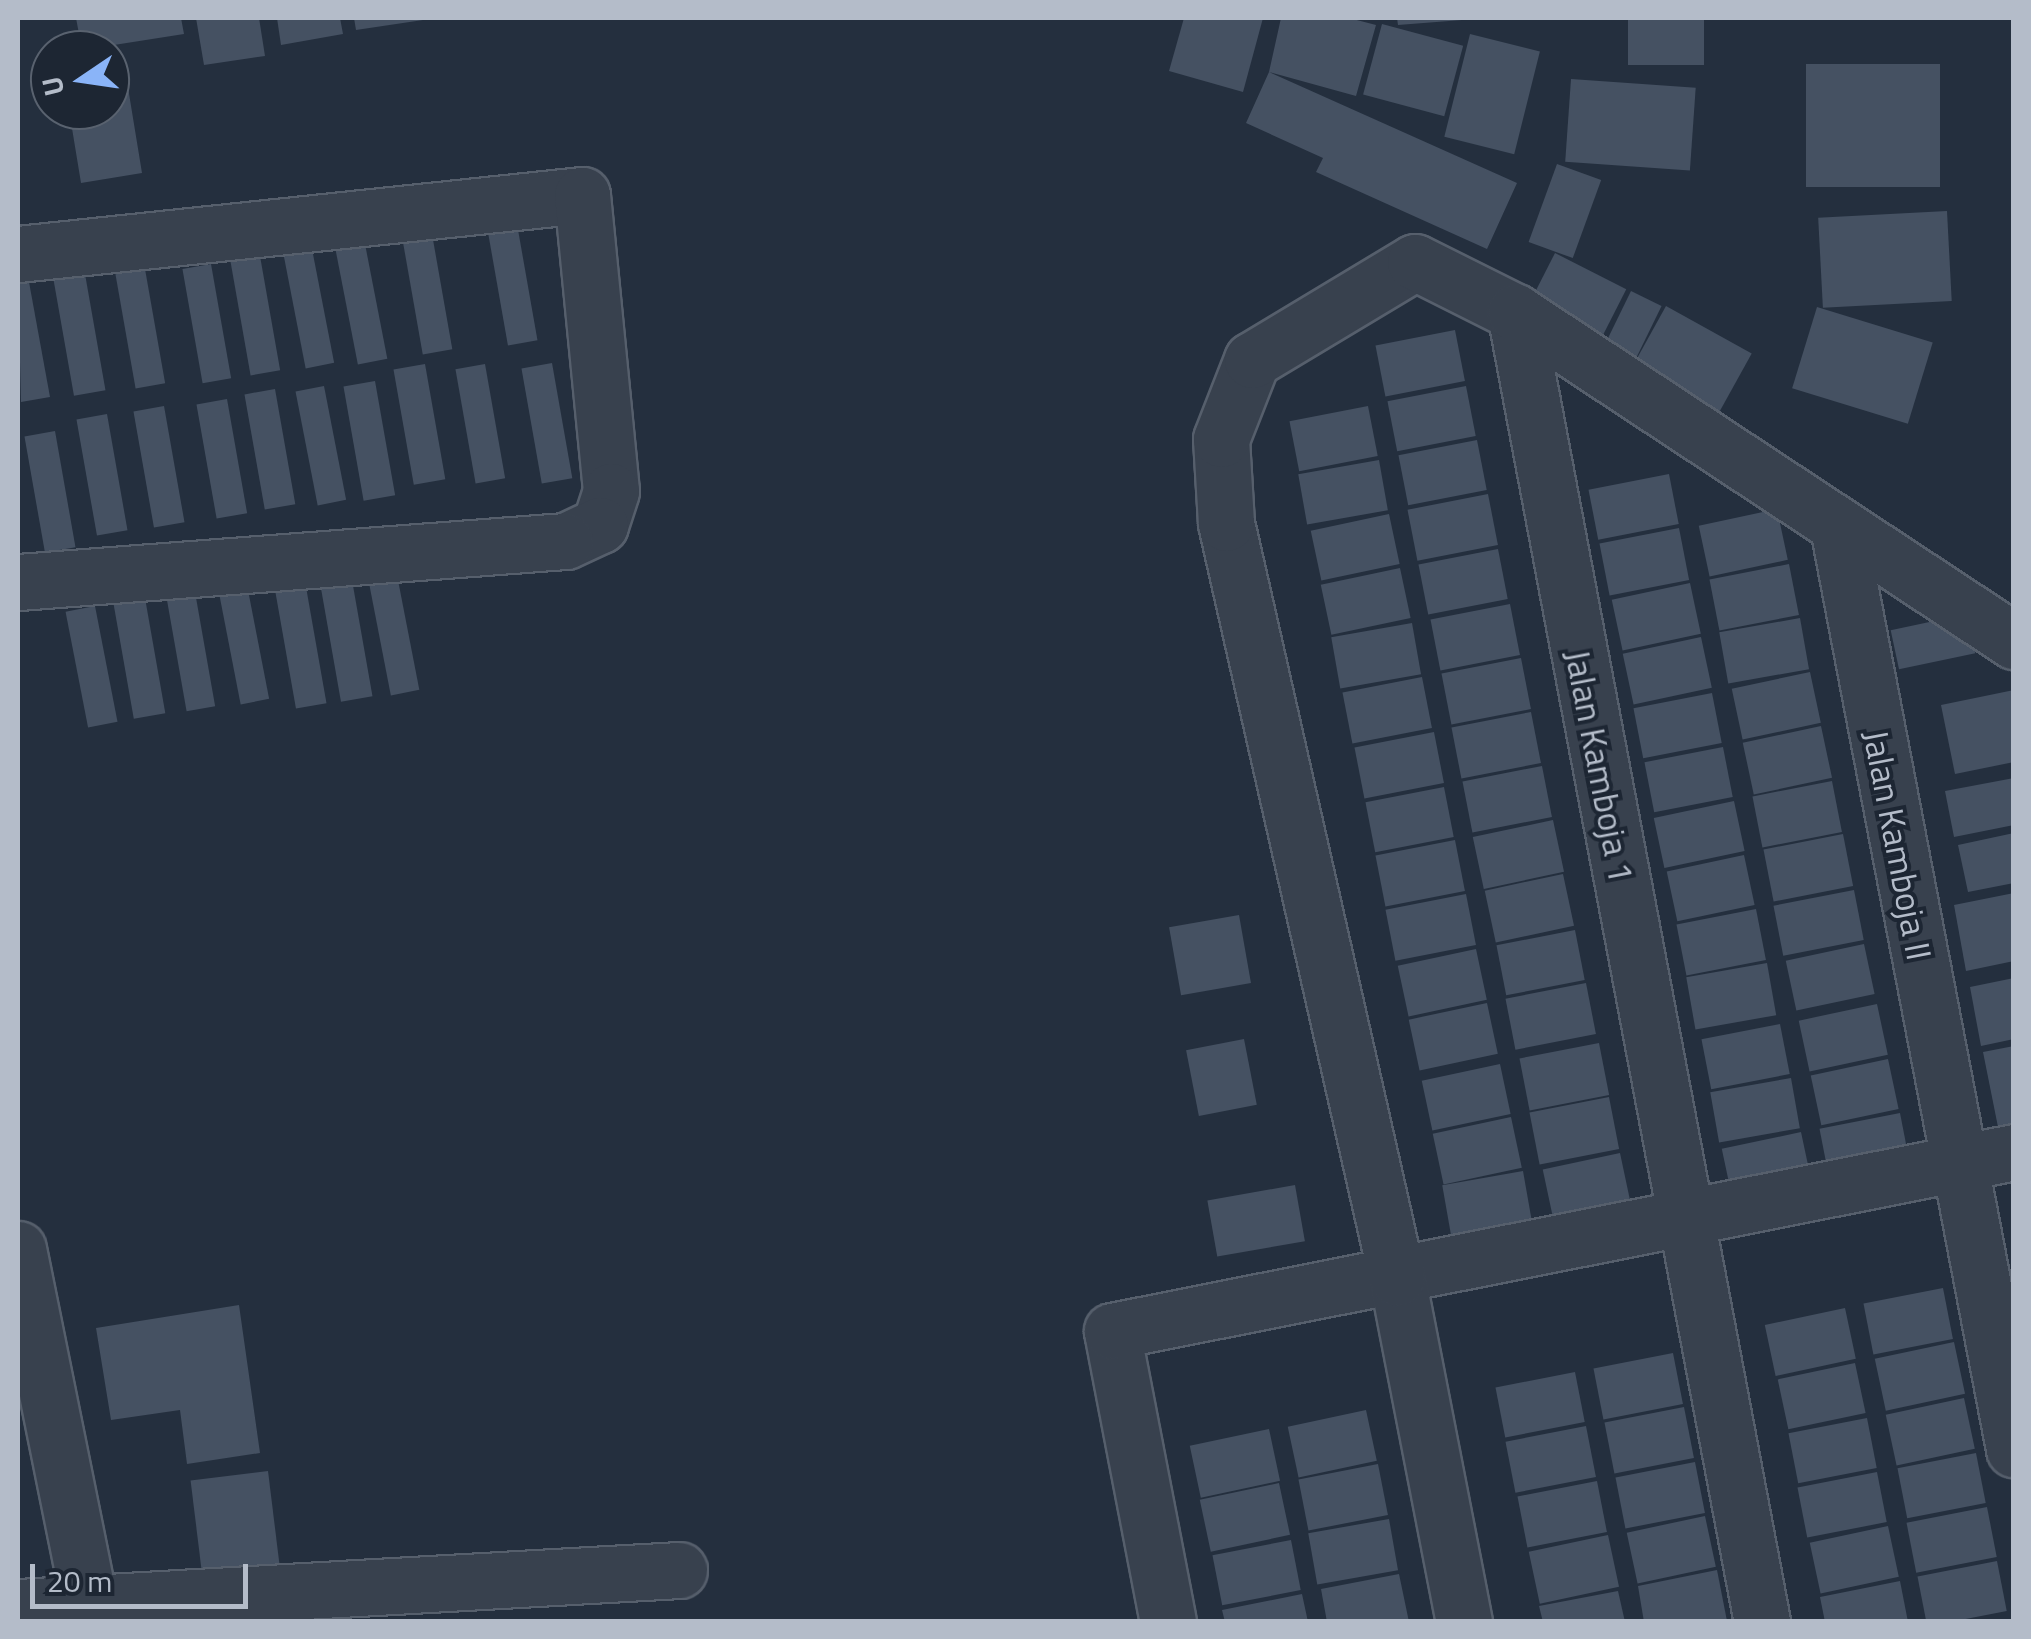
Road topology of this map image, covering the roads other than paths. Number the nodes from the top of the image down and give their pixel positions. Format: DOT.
graph roads {
  1 [pos="18,254"];
  2 [pos="1514,312"];
  3 [pos="1838,527"];
  4 [pos="18,582"];
  5 [pos="2014,642"];
  6 [pos="2014,1152"];
  7 [pos="1958,1162"];
  8 [pos="1685,1221"];
  9 [pos="18,1249"];
  10 [pos="1397,1278"];
  11 [pos="2014,1449"];
  12 [pos="679,1570"];
  13 [pos="18,1608"];
  14 [pos="92,1610"];
  15 [pos="1168,1622"];
  16 [pos="1464,1622"];
  17 [pos="1762,1622"];
  1 -- 4 [label="street"];
  2 -- 3 [label="street"];
  2 -- 8 [label="street, Jalan Kamboja 1"];
  2 -- 10 [label="street"];
  3 -- 5 [label="street"];
  3 -- 7 [label="street, Jalan Kamboja II"];
  6 -- 7 [label="street"];
  7 -- 8 [label="street"];
  7 -- 11 [label="street, Jalan Kamboja II"];
  8 -- 10 [label="street"];
  8 -- 17 [label="street, Jalan Kamboja 1"];
  9 -- 14 [label="street"];
  10 -- 15 [label="street"];
  10 -- 16 [label="street"];
  12 -- 14 [label="street"];
  13 -- 14 [label="street"];
}
